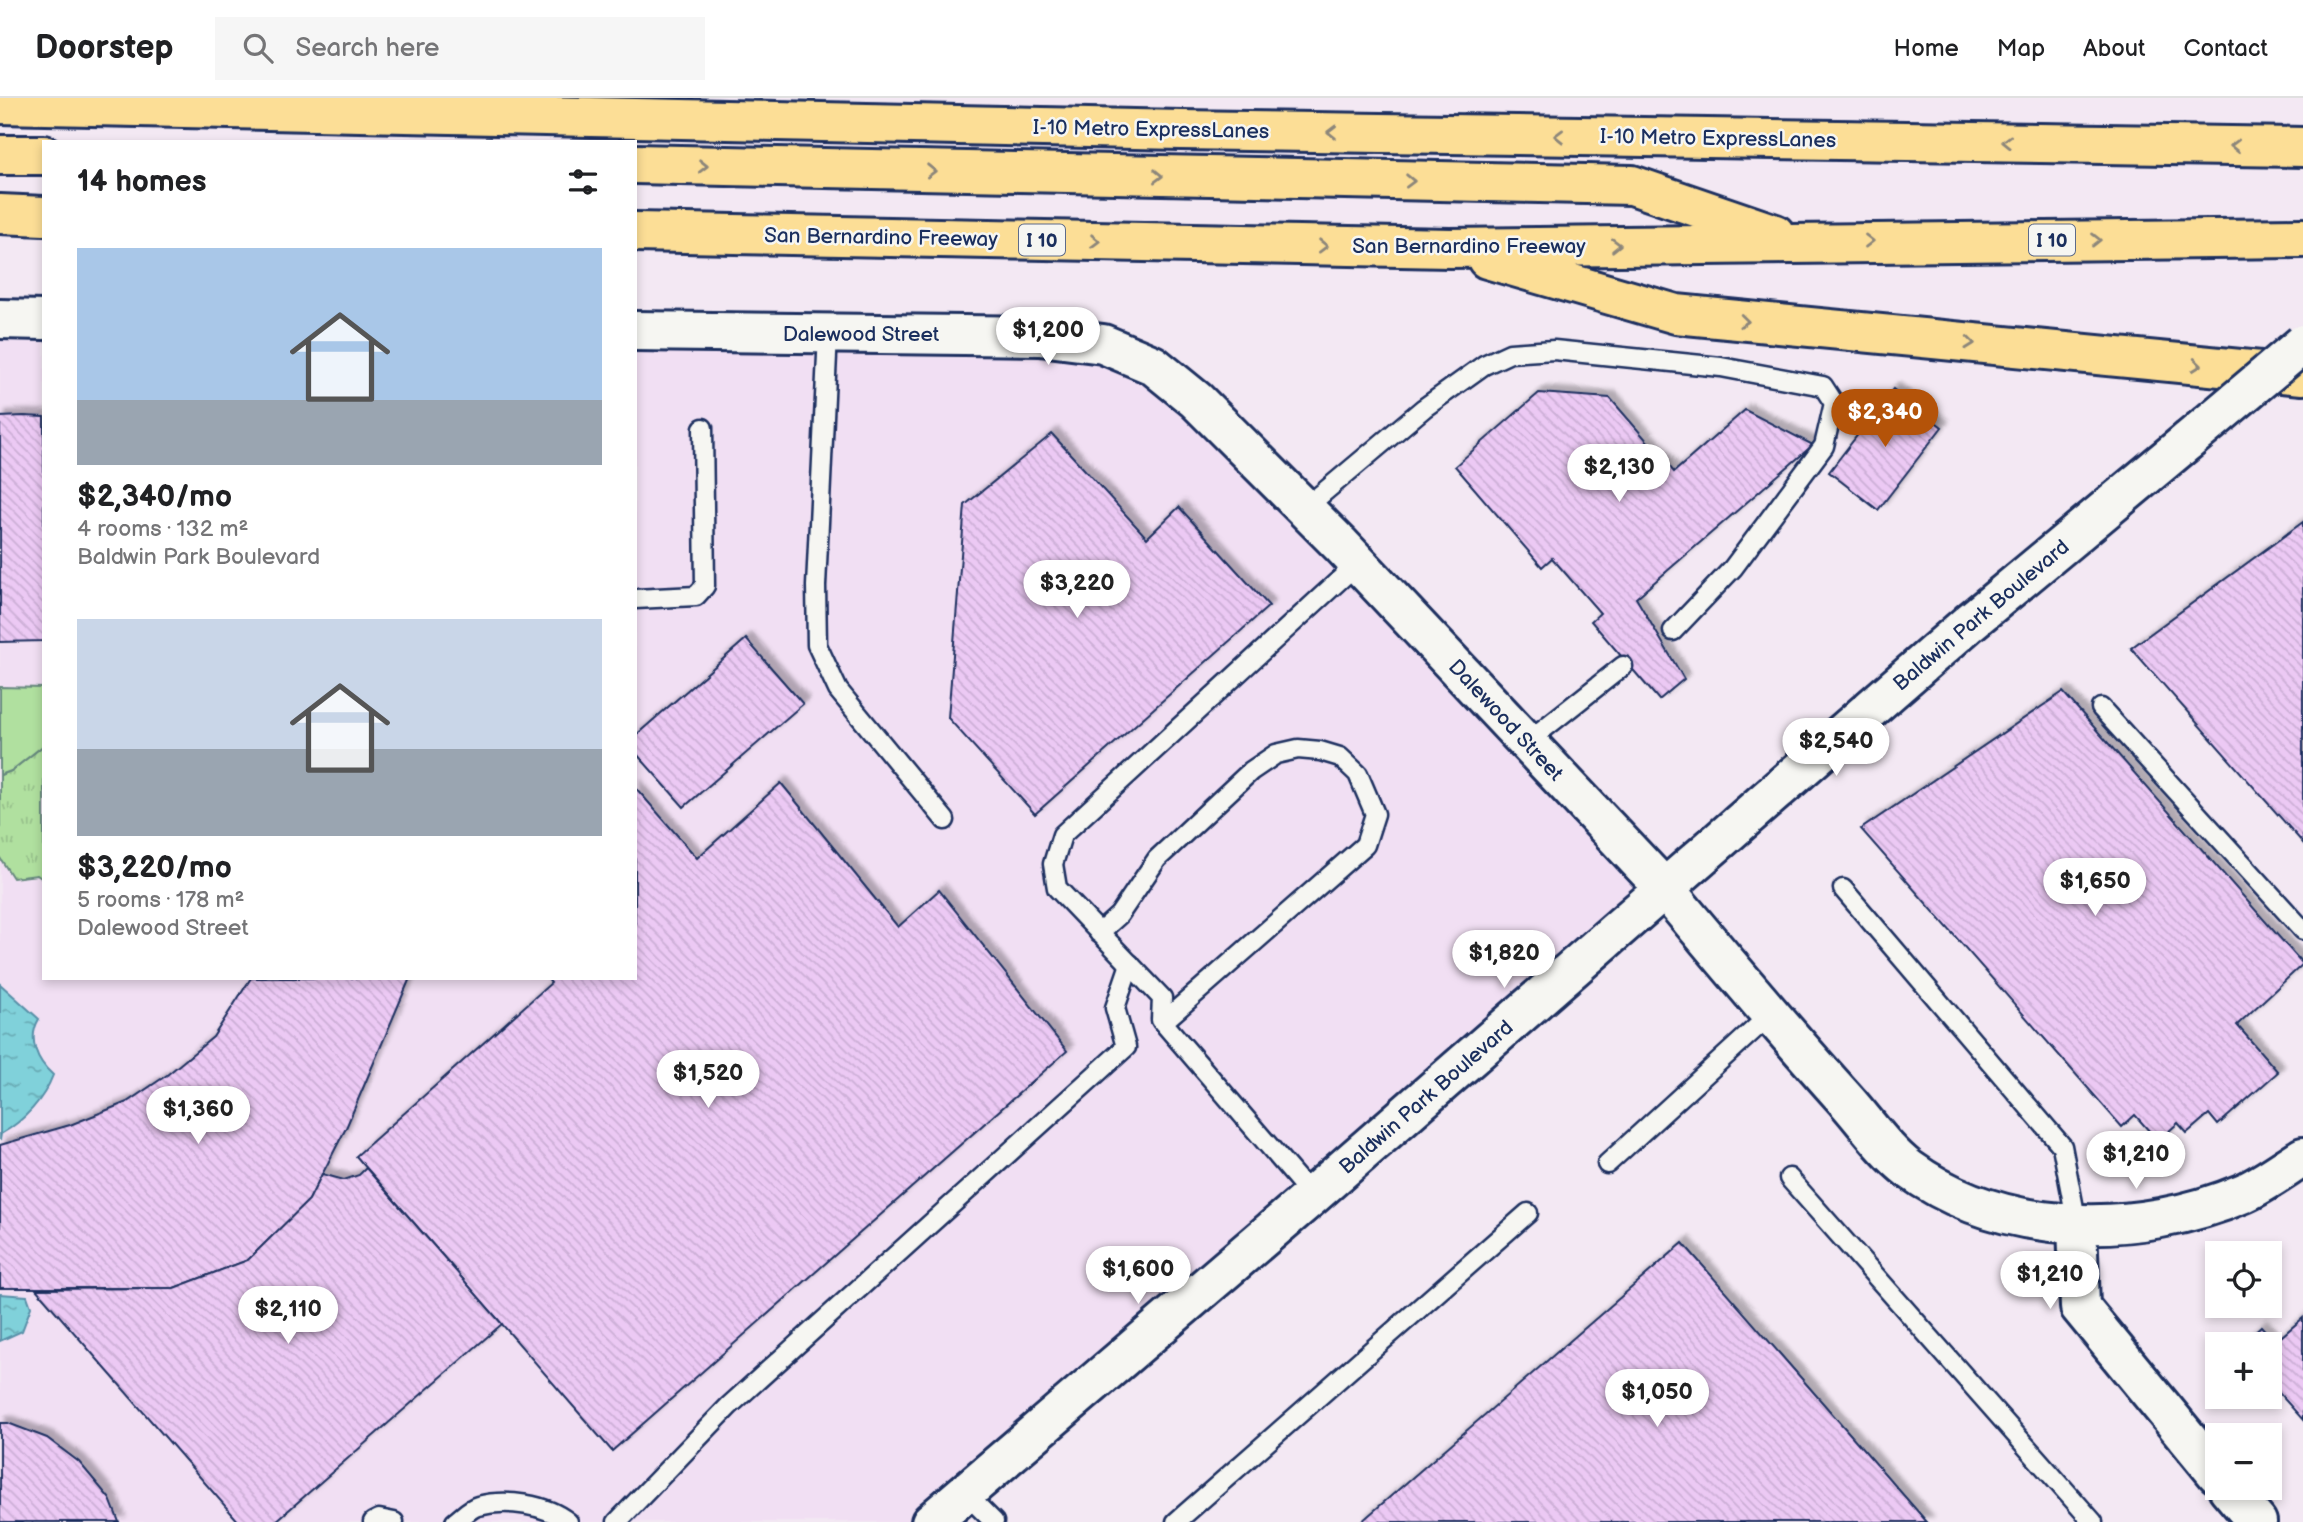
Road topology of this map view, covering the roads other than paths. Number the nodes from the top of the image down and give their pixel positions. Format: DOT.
graph roads {
  1 [pos="0,104"];
  2 [pos="2303,147"];
  3 [pos="0,155"];
  4 [pos="42,155"];
  5 [pos="637,164"];
  6 [pos="0,214"];
  7 [pos="42,216"];
  8 [pos="637,232"];
  9 [pos="2303,238"];
  10 [pos="1800,242"];
  11 [pos="1450,248"];
  12 [pos="0,319"];
  13 [pos="42,320"];
  14 [pos="637,331"];
  15 [pos="828,334"];
  16 [pos="2303,344"];
  17 [pos="2303,375"];
  18 [pos="703,428"];
  19 [pos="1305,508"];
  20 [pos="1358,563"];
  21 [pos="637,599"];
  22 [pos="1673,631"];
  23 [pos="1623,666"];
  24 [pos="2101,708"];
  25 [pos="1527,742"];
  26 [pos="945,820"];
  27 [pos="1665,889"];
  28 [pos="1843,889"];
  29 [pos="2303,930"];
  30 [pos="1099,933"];
  31 [pos="1130,964"];
  32 [pos="1770,1015"];
  33 [pos="1163,1022"];
  34 [pos="2303,1157"];
  35 [pos="1607,1164"];
  36 [pos="1788,1178"];
  37 [pos="1312,1196"];
  38 [pos="1528,1213"];
  39 [pos="2077,1224"];
  40 [pos="2205,1459"];
  41 [pos="965,1493"];
  42 [pos="2238,1500"];
  43 [pos="373,1522"];
  44 [pos="394,1522"];
  45 [pos="455,1522"];
  46 [pos="568,1522"];
  47 [pos="617,1522"];
  48 [pos="931,1522"];
  49 [pos="994,1522"];
  50 [pos="1176,1522"];
  51 [pos="2093,1522"];
  52 [pos="2257,1522"];
  2 -- 1 [label="highway, I-10 Metro ExpressLanes, one-way"];
  3 -- 4 [label="highway"];
  5 -- 10 [label="highway, one-way"];
  6 -- 7 [label="highway"];
  8 -- 11 [label="highway, San Bernardino Freeway / I 10, one-way"];
  10 -- 9 [label="highway, San Bernardino Freeway / I 10, one-way"];
  11 -- 10 [label="highway, San Bernardino Freeway / I 10, one-way"];
  11 -- 17 [label="highway, one-way"];
  12 -- 13 [label="main road"];
  14 -- 15 [label="main road, Dalewood Street"];
  15 -- 19 [label="main road, Dalewood Street"];
  15 -- 26 [label="lane"];
  16 -- 27 [label="main road, Baldwin Park Boulevard, bridge"];
  18 -- 21 [label="lane"];
  19 -- 20 [label="main road, Dalewood Street"];
  19 -- 22 [label="lane"];
  20 -- 25 [label="main road, Dalewood Street"];
  20 -- 30 [label="lane"];
  23 -- 25 [label="lane"];
  24 -- 29 [label="lane"];
  25 -- 27 [label="main road, Dalewood Street"];
  27 -- 32 [label="main road, Dalewood Street"];
  27 -- 37 [label="main road, Baldwin Park Boulevard"];
  28 -- 39 [label="lane"];
  30 -- 31 [label="lane"];
  30 -- 33 [label="lane"];
  31 -- 33 [label="lane"];
  31 -- 47 [label="lane"];
  32 -- 35 [label="lane"];
  32 -- 39 [label="main road, Dalewood Street"];
  33 -- 37 [label="lane"];
  34 -- 39 [label="main road, Dalewood Street"];
  36 -- 51 [label="lane"];
  37 -- 41 [label="main road, Baldwin Park Boulevard"];
  38 -- 50 [label="lane"];
  39 -- 40 [label="main road"];
  41 -- 48 [label="main road, Baldwin Park Boulevard"];
  41 -- 49 [label="lane"];
  42 -- 52 [label="main road"];
  43 -- 44 [label="lane"];
  45 -- 46 [label="lane"];
}
